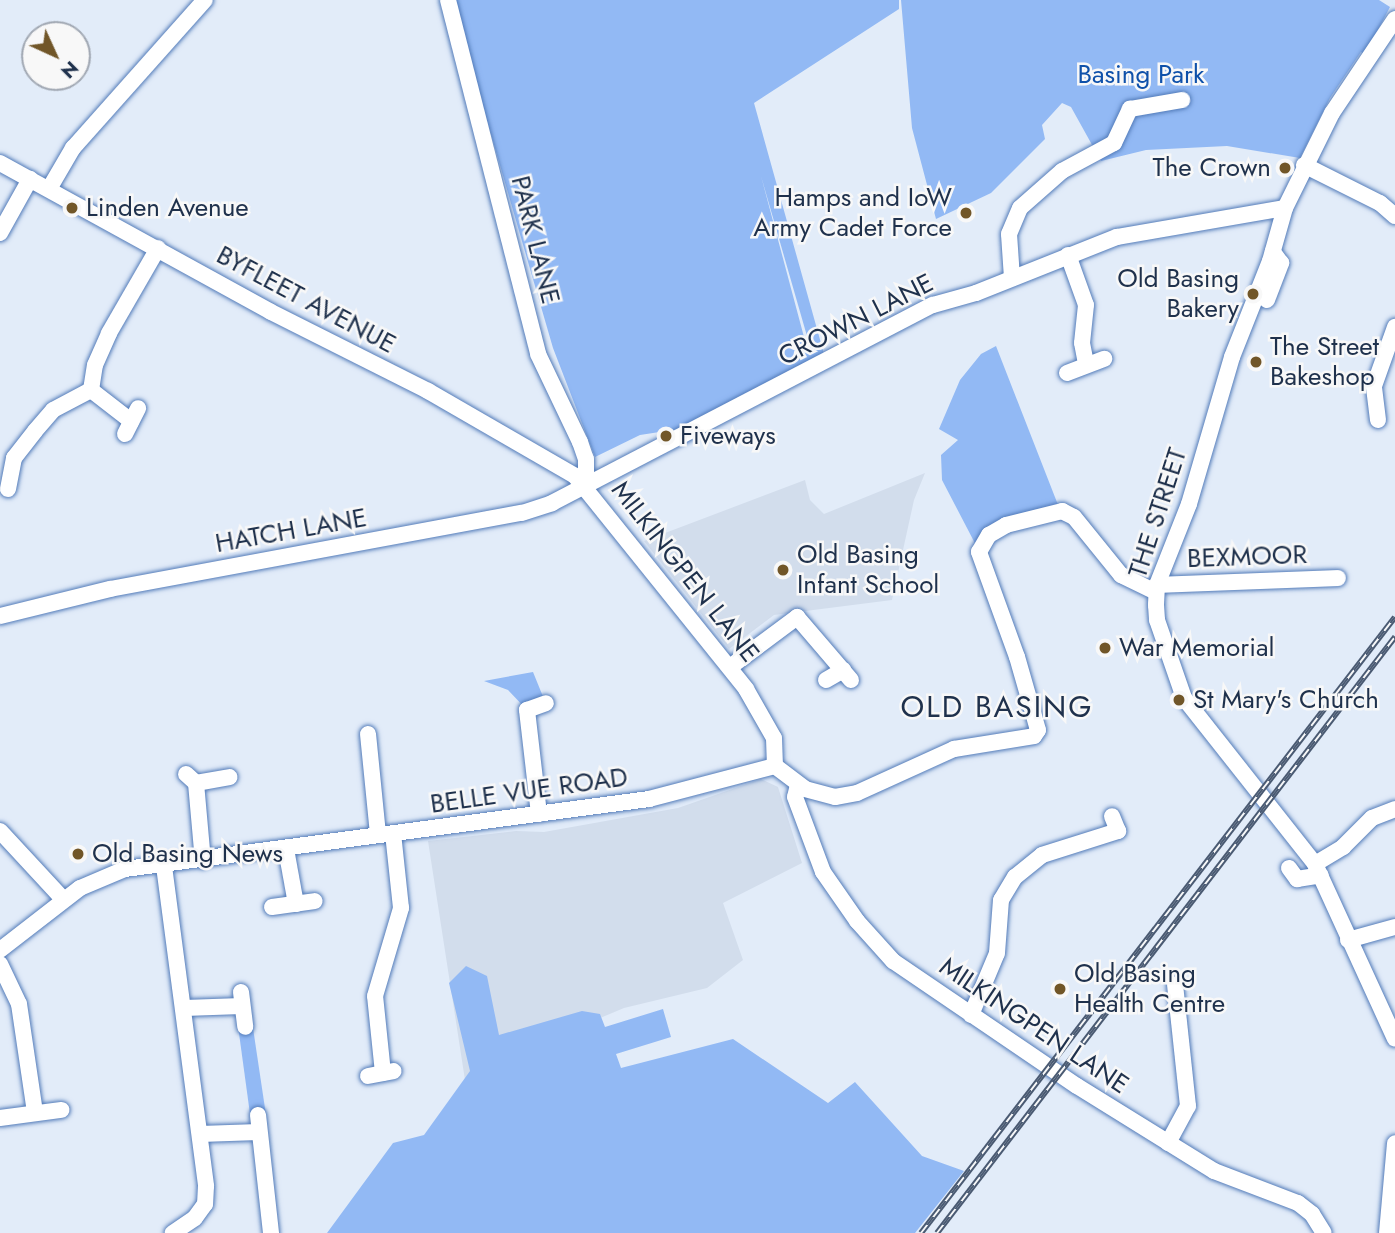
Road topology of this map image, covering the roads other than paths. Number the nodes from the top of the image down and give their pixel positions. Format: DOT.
graph roads {
  1 [pos="205,0"];
  2 [pos="447,0"];
  3 [pos="1395,19"];
  4 [pos="1182,100"];
  5 [pos="0,163"];
  6 [pos="1304,165"];
  7 [pos="30,179"];
  8 [pos="48,189"];
  9 [pos="1285,208"];
  10 [pos="1395,216"];
  11 [pos="0,233"];
  12 [pos="158,248"];
  13 [pos="1068,255"];
  14 [pos="1012,278"];
  15 [pos="1395,327"];
  16 [pos="1104,359"];
  17 [pos="1086,363"];
  18 [pos="1067,373"];
  19 [pos="91,390"];
  20 [pos="1395,415"];
  21 [pos="131,421"];
  22 [pos="24,484"];
  23 [pos="586,485"];
  24 [pos="4,490"];
  25 [pos="1338,578"];
  26 [pos="1157,589"];
  27 [pos="0,616"];
  28 [pos="730,667"];
  29 [pos="826,680"];
  30 [pos="546,704"];
  31 [pos="368,734"];
  32 [pos="775,766"];
  33 [pos="229,777"];
  34 [pos="799,785"];
  35 [pos="1395,809"];
  36 [pos="540,814"];
  37 [pos="1112,816"];
  38 [pos="0,831"];
  39 [pos="386,833"];
  40 [pos="286,849"];
  41 [pos="203,861"];
  42 [pos="164,866"];
  43 [pos="1289,869"];
  44 [pos="1318,870"];
  45 [pos="63,900"];
  46 [pos="315,901"];
  47 [pos="296,904"];
  48 [pos="272,907"];
  49 [pos="1395,927"];
  50 [pos="1348,940"];
  51 [pos="0,950"];
  52 [pos="0,964"];
  53 [pos="1175,985"];
  54 [pos="184,1008"];
  55 [pos="971,1015"];
  56 [pos="245,1027"];
  57 [pos="1394,1035"];
  58 [pos="381,1073"];
  59 [pos="61,1110"];
  60 [pos="35,1113"];
  61 [pos="258,1115"];
  62 [pos="0,1118"];
  63 [pos="259,1132"];
  64 [pos="200,1134"];
  65 [pos="1168,1143"];
  66 [pos="1395,1143"];
  67 [pos="173,1233"];
  68 [pos="271,1233"];
  69 [pos="1324,1233"];
  70 [pos="1387,1233"];
  1 -- 8 [label="street"];
  2 -- 23 [label="street, PARK LANE"];
  3 -- 6 [label="street, THE STREET"];
  4 -- 14 [label="street"];
  5 -- 7 [label="street, BYFLEET AVENUE"];
  6 -- 9 [label="street, THE STREET"];
  6 -- 10 [label="street"];
  7 -- 8 [label="street, BYFLEET AVENUE"];
  7 -- 11 [label="street"];
  8 -- 12 [label="street, BYFLEET AVENUE"];
  9 -- 13 [label="street, CROWN LANE"];
  9 -- 26 [label="street, THE STREET"];
  12 -- 19 [label="street"];
  12 -- 23 [label="street, BYFLEET AVENUE"];
  13 -- 14 [label="street, CROWN LANE"];
  13 -- 17 [label="street"];
  14 -- 23 [label="street, CROWN LANE"];
  15 -- 20 [label="street"];
  16 -- 17 [label="street"];
  17 -- 18 [label="street"];
  19 -- 21 [label="street"];
  19 -- 24 [label="street"];
  22 -- 24 [label="street"];
  23 -- 27 [label="street, HATCH LANE"];
  23 -- 28 [label="street, MILKINGPEN LANE"];
  25 -- 26 [label="street, BEXMOOR"];
  26 -- 34 [label="street"];
  26 -- 44 [label="street, THE STREET"];
  28 -- 29 [label="street"];
  28 -- 32 [label="street, MILKINGPEN LANE"];
  30 -- 36 [label="street"];
  31 -- 39 [label="street"];
  32 -- 34 [label="street"];
  32 -- 36 [label="street, BELLE VUE ROAD"];
  33 -- 41 [label="street"];
  34 -- 55 [label="street, MILKINGPEN LANE"];
  35 -- 44 [label="street"];
  36 -- 39 [label="street, BELLE VUE ROAD"];
  37 -- 55 [label="street"];
  38 -- 45 [label="street"];
  39 -- 40 [label="street, BELLE VUE ROAD"];
  39 -- 58 [label="street"];
  40 -- 41 [label="street, BELLE VUE ROAD"];
  40 -- 47 [label="street"];
  41 -- 42 [label="street, BELLE VUE ROAD"];
  42 -- 45 [label="street, BELLE VUE ROAD"];
  42 -- 54 [label="street"];
  43 -- 44 [label="street"];
  44 -- 50 [label="street, THE STREET"];
  45 -- 51 [label="street, BELLE VUE ROAD"];
  46 -- 47 [label="street"];
  47 -- 48 [label="street"];
  49 -- 50 [label="street"];
  50 -- 57 [label="street, THE STREET"];
  52 -- 60 [label="street"];
  53 -- 65 [label="street"];
  54 -- 56 [label="street"];
  54 -- 64 [label="street"];
  55 -- 65 [label="street, MILKINGPEN LANE"];
  59 -- 60 [label="street"];
  60 -- 62 [label="street"];
  61 -- 63 [label="street"];
  63 -- 64 [label="street"];
  63 -- 68 [label="street"];
  64 -- 67 [label="street"];
  65 -- 69 [label="street, MILKINGPEN LANE"];
  66 -- 70 [label="street"];
}
